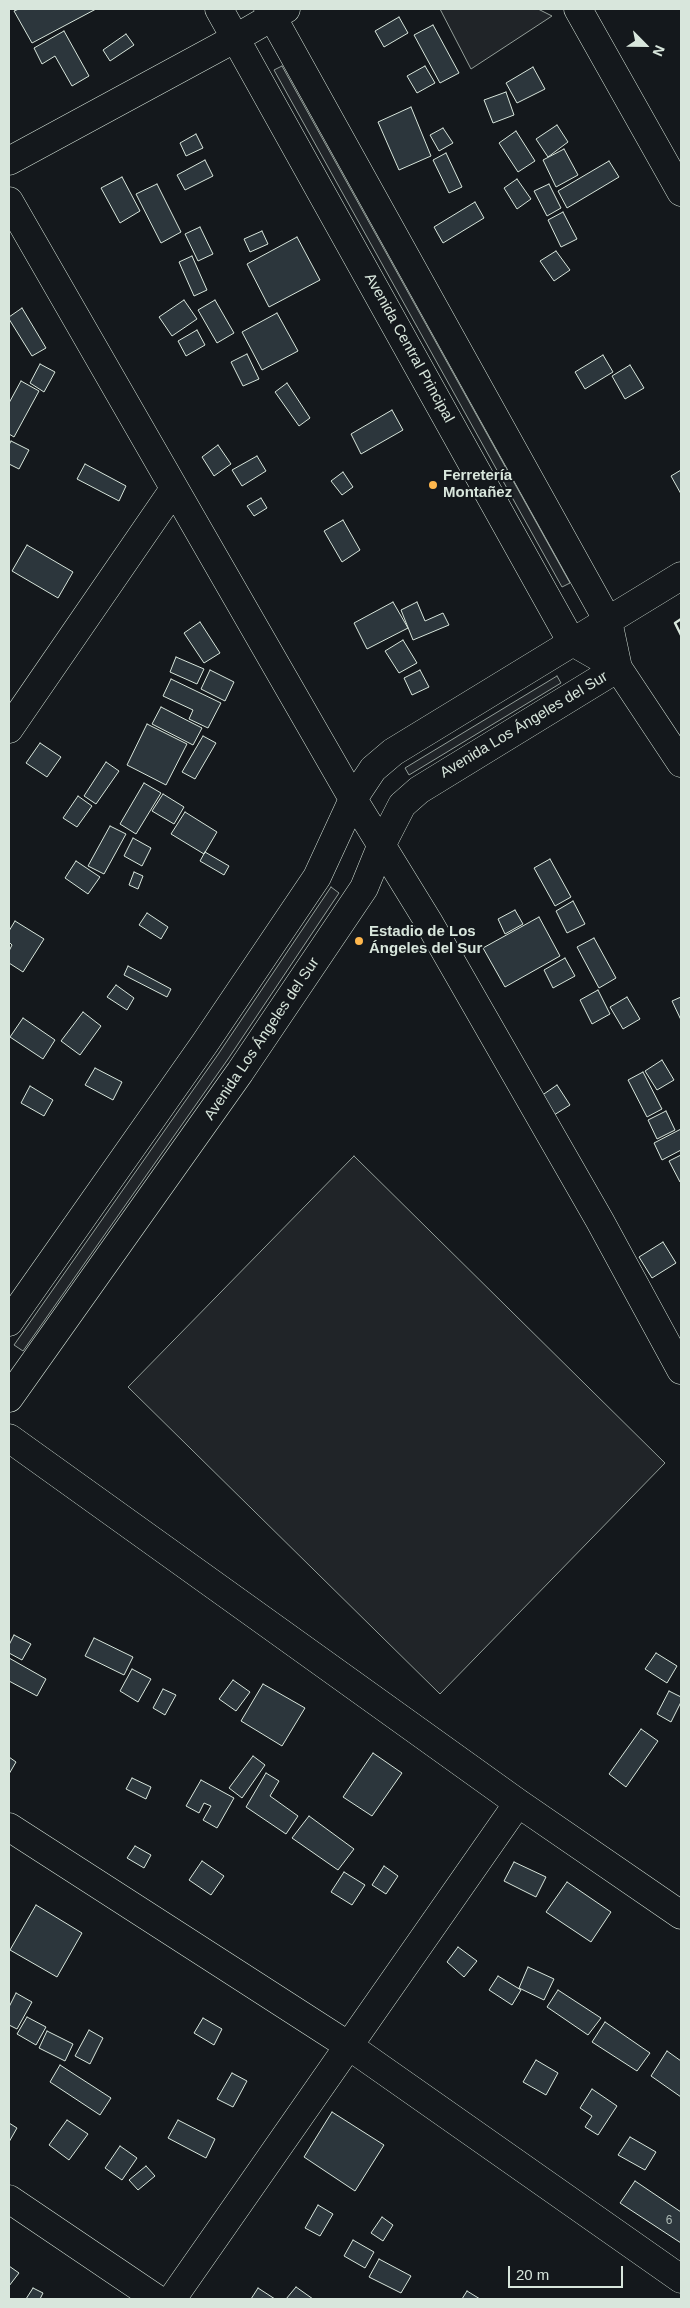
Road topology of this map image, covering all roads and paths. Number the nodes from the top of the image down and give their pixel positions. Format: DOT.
graph roads {
  1 [pos="219,9"];
  2 [pos="578,9"];
  3 [pos="275,12"];
  4 [pos="236,38"];
  5 [pos="9,161"];
  6 [pos="681,192"];
  7 [pos="9,201"];
  8 [pos="174,489"];
  9 [pos="681,576"];
  10 [pos="608,621"];
  11 [pos="571,641"];
  12 [pos="618,668"];
  13 [pos="9,729"];
  14 [pos="681,763"];
  15 [pos="353,799"];
  16 [pos="382,844"];
  17 [pos="9,1322"];
  18 [pos="681,1370"];
  19 [pos="9,1398"];
  20 [pos="9,1438"];
  21 [pos="518,1803"];
  22 [pos="9,1826"];
  23 [pos="681,1915"];
  24 [pos="349,2046"];
  25 [pos="9,2199"];
  26 [pos="681,2279"];
  27 [pos="157,2299"];
  28 [pos="172,2299"];
  1 -- 4 [label="street, Avenida Central Principal"];
  2 -- 6 [label="street"];
  3 -- 4 [label="street"];
  3 -- 10 [label="street"];
  4 -- 5 [label="street"];
  4 -- 11 [label="street, Avenida Central Principal"];
  7 -- 8 [label="street"];
  8 -- 13 [label="street"];
  8 -- 15 [label="street"];
  9 -- 10 [label="street"];
  10 -- 11 [label="street"];
  10 -- 12 [label="street, Avenida Los Ángeles del Sur"];
  11 -- 12 [label="street"];
  11 -- 15 [label="street"];
  12 -- 14 [label="street"];
  12 -- 16 [label="street, Avenida Los Ángeles del Sur"];
  15 -- 16 [label="street"];
  15 -- 17 [label="street"];
  16 -- 18 [label="street"];
  16 -- 19 [label="street, Avenida Los Ángeles del Sur"];
  20 -- 21 [label="street"];
  21 -- 23 [label="street"];
  21 -- 24 [label="street"];
  22 -- 24 [label="street"];
  24 -- 26 [label="street"];
  24 -- 28 [label="street"];
  25 -- 27 [label="street"];
}
